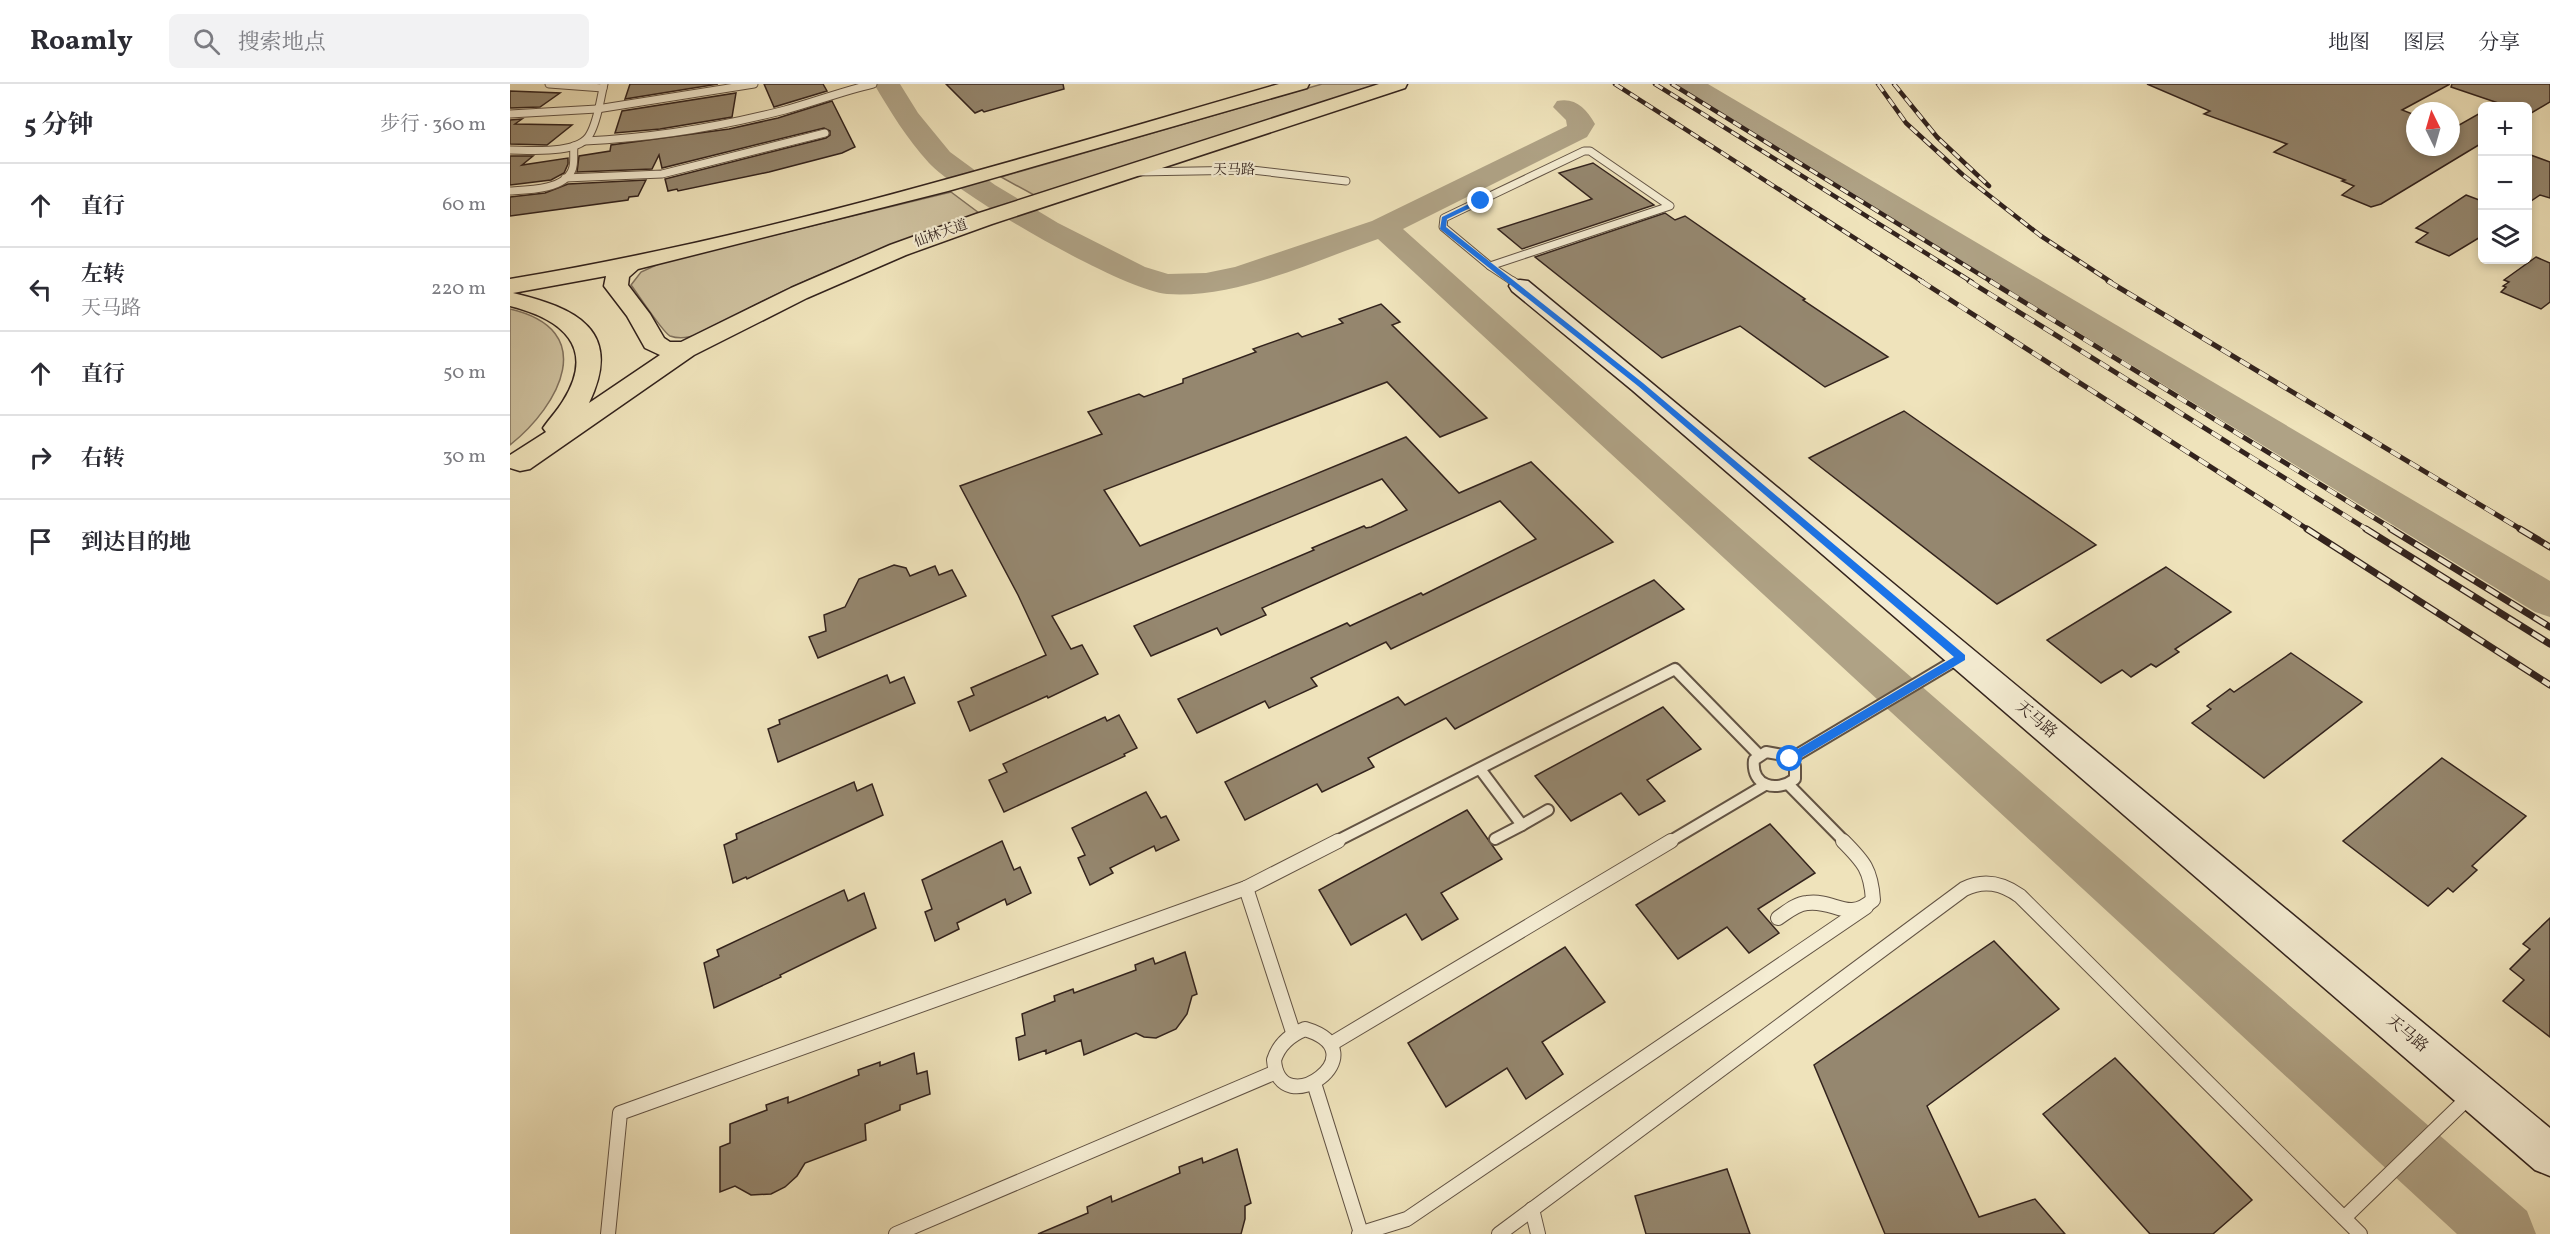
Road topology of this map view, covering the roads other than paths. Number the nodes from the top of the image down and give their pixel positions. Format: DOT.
graph roads {
  1 [pos="549,84"];
  2 [pos="754,84"];
  3 [pos="873,84"];
  4 [pos="1300,84"];
  5 [pos="1398,84"];
  6 [pos="604,86"];
  7 [pos="597,109"];
  8 [pos="510,114"];
  9 [pos="825,134"];
  10 [pos="585,141"];
  11 [pos="574,146"];
  12 [pos="510,150"];
  13 [pos="1121,173"];
  14 [pos="565,178"];
  15 [pos="1346,181"];
  16 [pos="510,191"];
  17 [pos="630,264"];
  18 [pos="1490,266"];
  19 [pos="510,286"];
  20 [pos="1520,286"];
  21 [pos="510,299"];
  22 [pos="685,350"];
  23 [pos="515,466"];
  24 [pos="1951,663"];
  25 [pos="1759,755"];
  26 [pos="1790,759"];
  27 [pos="1480,768"];
  28 [pos="1765,785"];
  29 [pos="1790,785"];
  30 [pos="1548,810"];
  31 [pos="1522,825"];
  32 [pos="1496,839"];
  33 [pos="1246,888"];
  34 [pos="1866,908"];
  35 [pos="1778,918"];
  36 [pos="1293,1032"];
  37 [pos="1331,1044"];
  38 [pos="1276,1072"];
  39 [pos="1314,1083"];
  40 [pos="2475,1091"];
  41 [pos="2550,1155"];
  42 [pos="1532,1209"];
  43 [pos="2344,1218"];
  44 [pos="608,1234"];
  45 [pos="896,1234"];
  46 [pos="1360,1234"];
  47 [pos="1499,1234"];
  48 [pos="1538,1234"];
  49 [pos="2360,1234"];
  1 -- 6 [label="lane"];
  2 -- 7 [label="lane"];
  3 -- 10 [label="lane"];
  4 -- 17 [label="main road"];
  5 -- 13 [label="main road, 仙林大道"];
  6 -- 7 [label="lane"];
  7 -- 8 [label="lane"];
  7 -- 10 [label="lane"];
  9 -- 14 [label="lane"];
  10 -- 11 [label="lane"];
  11 -- 12 [label="lane"];
  11 -- 14 [label="lane"];
  13 -- 15 [label="lane, 天马路"];
  13 -- 22 [label="main road, 仙林大道"];
  14 -- 16 [label="lane"];
  17 -- 19 [label="main road"];
  17 -- 22 [label="main road"];
  18 -- 18 [label="lane"];
  18 -- 20 [label="lane"];
  20 -- 24 [label="street, 天马路"];
  21 -- 23 [label="main road"];
  22 -- 23 [label="main road, 仙林大道"];
  24 -- 26 [label="lane"];
  24 -- 40 [label="street, 天马路"];
  25 -- 26 [label="lane"];
  25 -- 27 [label="lane"];
  25 -- 28 [label="lane"];
  26 -- 29 [label="lane"];
  27 -- 31 [label="lane"];
  27 -- 33 [label="lane"];
  28 -- 29 [label="lane"];
  28 -- 37 [label="lane"];
  29 -- 34 [label="lane"];
  30 -- 31 [label="lane"];
  31 -- 32 [label="lane"];
  33 -- 36 [label="lane"];
  33 -- 44 [label="lane"];
  34 -- 35 [label="lane"];
  34 -- 46 [label="lane"];
  36 -- 37 [label="lane"];
  36 -- 38 [label="lane"];
  37 -- 39 [label="lane"];
  38 -- 39 [label="lane"];
  38 -- 45 [label="lane"];
  39 -- 46 [label="lane"];
  40 -- 41 [label="street, 天马路"];
  40 -- 43 [label="lane"];
  42 -- 43 [label="lane"];
  42 -- 47 [label="lane"];
  42 -- 48 [label="lane"];
  43 -- 49 [label="lane"];
}
